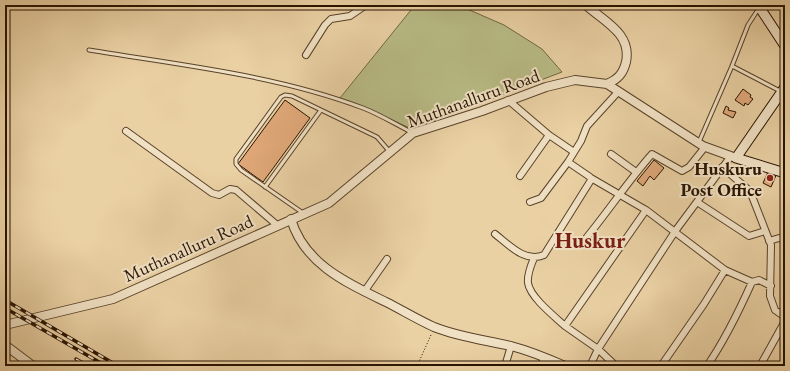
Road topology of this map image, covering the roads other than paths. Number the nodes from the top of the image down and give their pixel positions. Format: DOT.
graph roads {
  1 [pos="366,5"];
  2 [pos="586,5"];
  3 [pos="758,6"];
  4 [pos="785,46"];
  5 [pos="89,50"];
  6 [pos="306,55"];
  7 [pos="732,66"];
  8 [pos="607,84"];
  9 [pos="783,89"];
  10 [pos="618,92"];
  11 [pos="508,100"];
  12 [pos="321,110"];
  13 [pos="126,131"];
  14 [pos="413,133"];
  15 [pos="549,135"];
  16 [pos="702,145"];
  17 [pos="390,152"];
  18 [pos="574,152"];
  19 [pos="611,154"];
  20 [pos="734,157"];
  21 [pos="568,162"];
  22 [pos="722,167"];
  23 [pos="636,172"];
  24 [pos="785,173"];
  25 [pos="520,176"];
  26 [pos="591,178"];
  27 [pos="265,186"];
  28 [pos="621,195"];
  29 [pos="530,202"];
  30 [pos="697,202"];
  31 [pos="646,210"];
  32 [pos="304,214"];
  33 [pos="291,219"];
  34 [pos="277,226"];
  35 [pos="676,230"];
  36 [pos="765,231"];
  37 [pos="495,234"];
  38 [pos="587,237"];
  39 [pos="785,240"];
  40 [pos="769,241"];
  41 [pos="534,258"];
  42 [pos="387,259"];
  43 [pos="726,270"];
  44 [pos="752,282"];
  45 [pos="771,286"];
  46 [pos="364,292"];
  47 [pos="785,317"];
  48 [pos="785,321"];
  49 [pos="5,325"];
  50 [pos="564,326"];
  51 [pos="778,335"];
  52 [pos="785,339"];
  53 [pos="5,345"];
  54 [pos="511,346"];
  55 [pos="598,349"];
  56 [pos="545,358"];
  57 [pos="33,366"];
  58 [pos="505,366"];
  59 [pos="540,366"];
  60 [pos="565,366"];
  61 [pos="590,366"];
  62 [pos="616,366"];
  63 [pos="661,366"];
  64 [pos="707,366"];
  65 [pos="760,366"];
  1 -- 6 [label="street"];
  2 -- 8 [label="street"];
  3 -- 4 [label="main road"];
  3 -- 7 [label="lane"];
  5 -- 14 [label="lane"];
  7 -- 9 [label="lane"];
  7 -- 16 [label="lane"];
  8 -- 10 [label="street, Muthanalluru Road"];
  8 -- 11 [label="street, Muthanalluru Road"];
  9 -- 20 [label="main road"];
  10 -- 16 [label="street, Muthanalluru Road"];
  10 -- 18 [label="street"];
  11 -- 14 [label="street, Muthanalluru Road"];
  11 -- 15 [label="street"];
  12 -- 17 [label="lane"];
  12 -- 27 [label="lane"];
  12 -- 27 [label="lane"];
  13 -- 34 [label="street"];
  14 -- 17 [label="street, Muthanalluru Road"];
  15 -- 18 [label="street"];
  15 -- 25 [label="street"];
  16 -- 20 [label="street, Muthanalluru Road"];
  16 -- 23 [label="street"];
  17 -- 32 [label="street, Muthanalluru Road"];
  18 -- 21 [label="street"];
  19 -- 23 [label="street"];
  20 -- 22 [label="street"];
  20 -- 24 [label="main road"];
  21 -- 26 [label="street"];
  21 -- 29 [label="street"];
  22 -- 30 [label="street"];
  22 -- 36 [label="street"];
  23 -- 28 [label="street"];
  26 -- 28 [label="street"];
  26 -- 41 [label="street"];
  27 -- 32 [label="lane"];
  28 -- 31 [label="street"];
  28 -- 38 [label="street"];
  30 -- 35 [label="street"];
  30 -- 36 [label="street"];
  31 -- 35 [label="street"];
  31 -- 50 [label="street"];
  32 -- 33 [label="street, Muthanalluru Road"];
  33 -- 34 [label="street, Muthanalluru Road"];
  33 -- 46 [label="street"];
  34 -- 49 [label="street, Muthanalluru Road"];
  35 -- 43 [label="street"];
  35 -- 55 [label="street"];
  36 -- 40 [label="street"];
  37 -- 41 [label="street"];
  39 -- 40 [label="street"];
  40 -- 45 [label="street"];
  41 -- 50 [label="street"];
  42 -- 46 [label="street"];
  43 -- 44 [label="street"];
  43 -- 63 [label="street"];
  44 -- 45 [label="street"];
  44 -- 64 [label="street"];
  45 -- 47 [label="street"];
  46 -- 54 [label="street"];
  48 -- 51 [label="street"];
  50 -- 55 [label="street"];
  51 -- 52 [label="street"];
  51 -- 65 [label="street"];
  53 -- 57 [label="street"];
  54 -- 56 [label="street"];
  54 -- 58 [label="street"];
  55 -- 61 [label="street"];
  55 -- 62 [label="street"];
  56 -- 59 [label="street"];
  56 -- 60 [label="street"];
}
